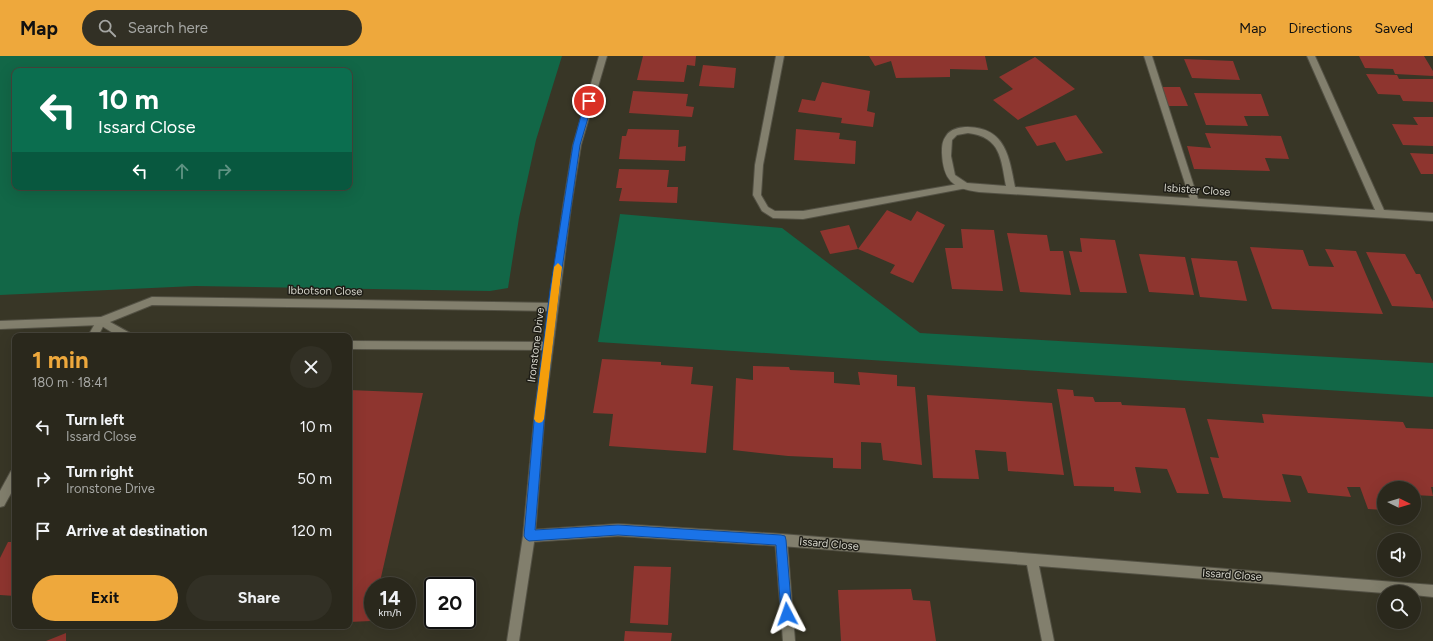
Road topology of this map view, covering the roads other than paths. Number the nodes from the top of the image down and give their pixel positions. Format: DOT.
graph roads {
  1 [pos="603,56"];
  2 [pos="780,56"];
  3 [pos="1148,56"];
  4 [pos="1311,56"];
  5 [pos="964,186"];
  6 [pos="1011,190"];
  7 [pos="1195,202"];
  8 [pos="1381,214"];
  9 [pos="1433,217"];
  10 [pos="553,307"];
  11 [pos="101,321"];
  12 [pos="0,325"];
  13 [pos="95,333"];
  14 [pos="121,333"];
  15 [pos="352,345"];
  16 [pos="548,346"];
  17 [pos="12,481"];
  18 [pos="0,502"];
  19 [pos="529,536"];
  20 [pos="781,540"];
  21 [pos="1032,560"];
  22 [pos="1433,591"];
  23 [pos="514,641"];
  24 [pos="789,641"];
  25 [pos="1048,641"];
  1 -- 10 [label="street, Ironstone Drive"];
  2 -- 5 [label="street, Isbister Close"];
  3 -- 7 [label="street"];
  4 -- 8 [label="street"];
  5 -- 6 [label="street, Isbister Close"];
  5 -- 6 [label="street"];
  6 -- 7 [label="street, Isbister Close"];
  7 -- 8 [label="street, Isbister Close"];
  8 -- 9 [label="street, Isbister Close"];
  10 -- 11 [label="street, Ibbotson Close"];
  10 -- 16 [label="street, Ironstone Drive"];
  11 -- 12 [label="street, Ibbotson Close"];
  11 -- 13 [label="street"];
  11 -- 14 [label="street"];
  15 -- 16 [label="street"];
  16 -- 19 [label="street, Ironstone Drive"];
  17 -- 18 [label="street"];
  19 -- 20 [label="street, Issard Close"];
  19 -- 23 [label="street, Ironstone Drive"];
  20 -- 21 [label="street, Issard Close"];
  20 -- 24 [label="street"];
  21 -- 22 [label="street, Issard Close"];
  21 -- 25 [label="street"];
}
